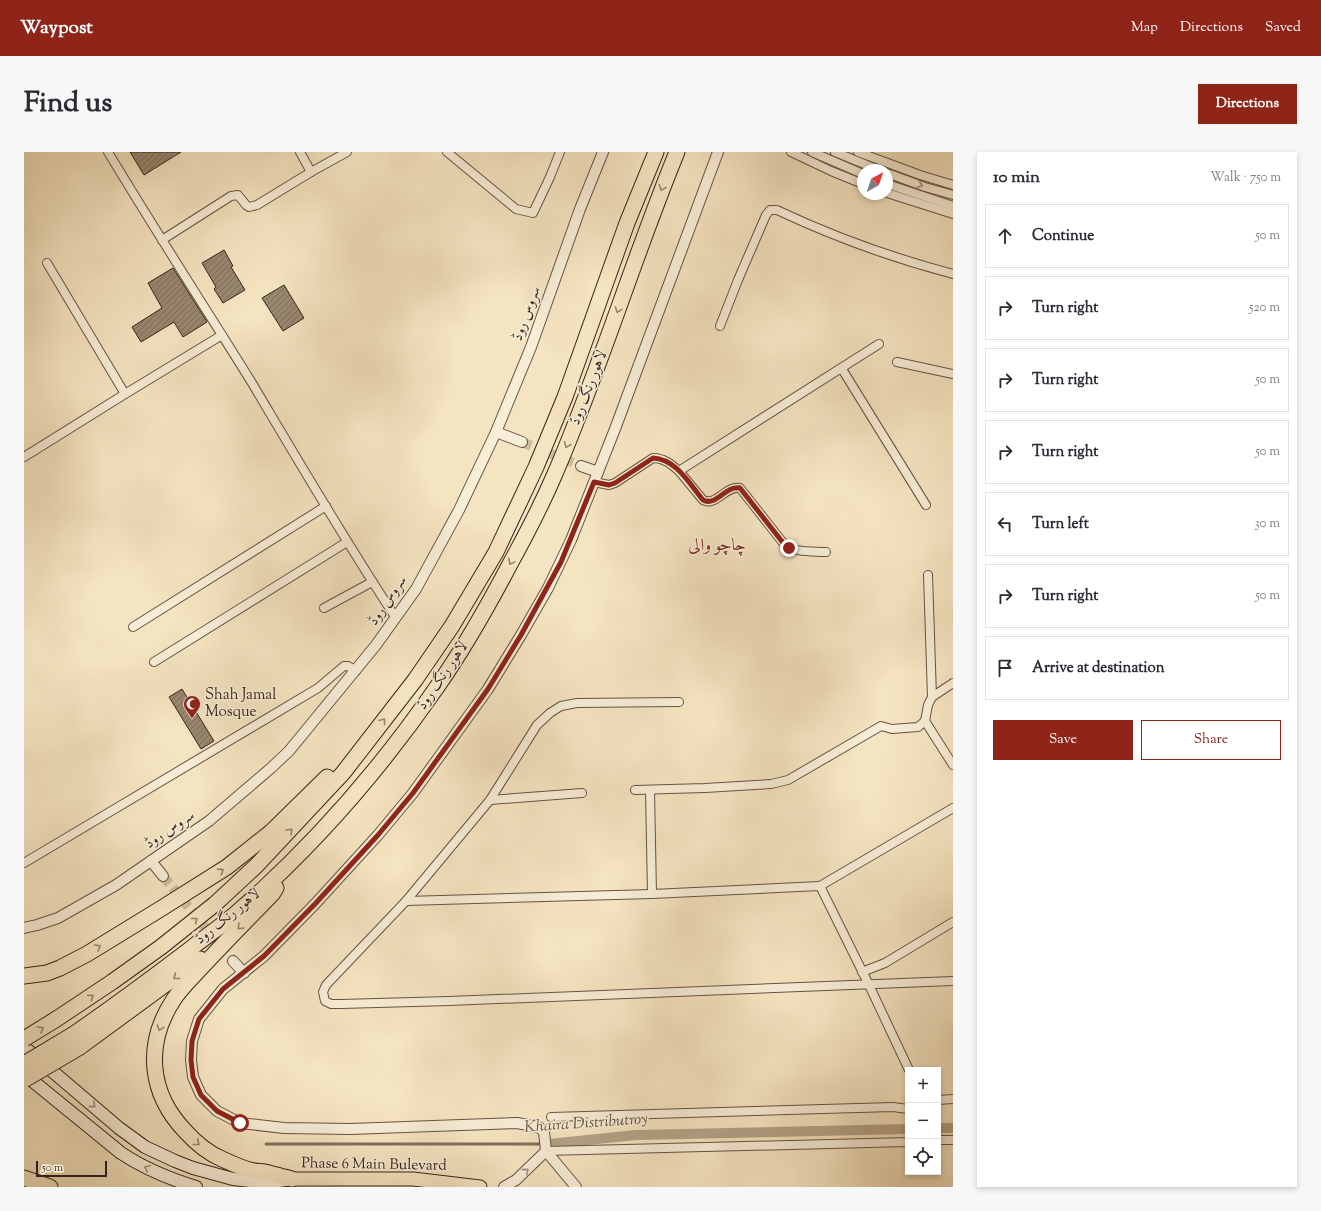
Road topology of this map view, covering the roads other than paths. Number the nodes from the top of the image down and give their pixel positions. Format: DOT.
graph roads {
  1 [pos="108,152"];
  2 [pos="300,152"];
  3 [pos="347,152"];
  4 [pos="447,152"];
  5 [pos="560,152"];
  6 [pos="603,152"];
  7 [pos="656,152"];
  8 [pos="676,152"];
  9 [pos="718,152"];
  10 [pos="791,152"];
  11 [pos="812,152"];
  12 [pos="835,152"];
  13 [pos="858,152"];
  14 [pos="864,164"];
  15 [pos="857,171"];
  16 [pos="311,172"];
  17 [pos="893,175"];
  18 [pos="857,182"];
  19 [pos="953,185"];
  20 [pos="893,186"];
  21 [pos="893,195"];
  22 [pos="953,195"];
  23 [pos="953,206"];
  24 [pos="953,214"];
  25 [pos="162,240"];
  26 [pos="47,263"];
  27 [pos="953,274"];
  28 [pos="720,326"];
  29 [pos="222,335"];
  30 [pos="879,344"];
  31 [pos="897,362"];
  32 [pos="842,369"];
  33 [pos="953,374"];
  34 [pos="125,394"];
  35 [pos="496,432"];
  36 [pos="522,442"];
  37 [pos="24,457"];
  38 [pos="581,466"];
  39 [pos="679,471"];
  40 [pos="596,477"];
  41 [pos="926,505"];
  42 [pos="326,506"];
  43 [pos="347,542"];
  44 [pos="826,552"];
  45 [pos="928,575"];
  46 [pos="372,582"];
  47 [pos="324,608"];
  48 [pos="396,618"];
  49 [pos="133,627"];
  50 [pos="154,662"];
  51 [pos="356,671"];
  52 [pos="953,683"];
  53 [pos="932,697"];
  54 [pos="679,702"];
  55 [pos="926,721"];
  56 [pos="368,742"];
  57 [pos="953,765"];
  58 [pos="636,790"];
  59 [pos="650,790"];
  60 [pos="582,793"];
  61 [pos="490,800"];
  62 [pos="953,808"];
  63 [pos="151,861"];
  64 [pos="24,863"];
  65 [pos="290,864"];
  66 [pos="163,876"];
  67 [pos="820,886"];
  68 [pos="652,894"];
  69 [pos="406,901"];
  70 [pos="953,922"];
  71 [pos="24,928"];
  72 [pos="220,947"];
  73 [pos="233,961"];
  74 [pos="862,972"];
  75 [pos="244,973"];
  76 [pos="24,976"];
  77 [pos="953,981"];
  78 [pos="869,985"];
  79 [pos="24,1038"];
  80 [pos="77,1041"];
  81 [pos="24,1047"];
  82 [pos="24,1064"];
  83 [pos="908,1067"];
  84 [pos="24,1069"];
  85 [pos="24,1074"];
  86 [pos="63,1079"];
  87 [pos="24,1080"];
  88 [pos="43,1089"];
  89 [pos="953,1099"];
  90 [pos="941,1100"];
  91 [pos="905,1109"];
  92 [pos="551,1117"];
  93 [pos="941,1140"];
  94 [pos="953,1140"];
  95 [pos="905,1142"];
  96 [pos="546,1149"];
  97 [pos="24,1178"];
  98 [pos="292,1179"];
  99 [pos="50,1187"];
  100 [pos="196,1187"];
  101 [pos="480,1187"];
  102 [pos="504,1187"];
  103 [pos="576,1187"];
  1 -- 25 [label="street"];
  2 -- 16 [label="street"];
  3 -- 16 [label="street"];
  4 -- 5 [label="street"];
  6 -- 35 [label="street, سروس روڈ"];
  56 -- 7 [label="highway, لاہور رنگ روڈ, one-way"];
  8 -- 65 [label="highway, لاہور رنگ روڈ, one-way"];
  9 -- 40 [label="street"];
  10 -- 18 [label="street"];
  11 -- 15 [label="street"];
  12 -- 14 [label="street"];
  13 -- 19 [label="street"];
  16 -- 25 [label="street"];
  17 -- 22 [label="street, one-way"];
  20 -- 23 [label="street"];
  21 -- 24 [label="street"];
  25 -- 29 [label="street"];
  26 -- 34 [label="street"];
  27 -- 28 [label="street"];
  29 -- 34 [label="street"];
  29 -- 42 [label="street"];
  30 -- 32 [label="street"];
  31 -- 33 [label="street"];
  32 -- 39 [label="street"];
  32 -- 41 [label="street"];
  34 -- 37 [label="street"];
  35 -- 36 [label="street"];
  35 -- 48 [label="street, سروس روڈ"];
  38 -- 40 [label="street"];
  39 -- 40 [label="street"];
  39 -- 44 [label="street"];
  40 -- 75 [label="street"];
  42 -- 43 [label="street"];
  42 -- 49 [label="street"];
  43 -- 46 [label="street"];
  43 -- 50 [label="street"];
  45 -- 53 [label="street"];
  46 -- 47 [label="street"];
  46 -- 48 [label="street"];
  48 -- 51 [label="street, سروس روڈ"];
  51 -- 63 [label="street, سروس روڈ"];
  51 -- 64 [label="street"];
  52 -- 53 [label="street"];
  53 -- 55 [label="street"];
  54 -- 61 [label="street"];
  55 -- 57 [label="street"];
  55 -- 59 [label="street"];
  76 -- 56 [label="highway, one-way"];
  79 -- 56 [label="highway, لاہور رنگ روڈ, one-way, bridge"];
  58 -- 59 [label="street"];
  59 -- 68 [label="street"];
  60 -- 61 [label="street"];
  61 -- 69 [label="street"];
  62 -- 67 [label="street"];
  63 -- 66 [label="street"];
  63 -- 71 [label="street, سروس روڈ"];
  65 -- 72 [label="highway, one-way"];
  65 -- 80 [label="highway, لاہور رنگ روڈ"];
  67 -- 68 [label="street"];
  67 -- 74 [label="street"];
  68 -- 69 [label="street"];
  69 -- 78 [label="street"];
  70 -- 74 [label="street"];
  72 -- 80 [label="highway, one-way"];
  72 -- 98 [label="highway, one-way"];
  73 -- 75 [label="street"];
  74 -- 78 [label="street"];
  75 -- 96 [label="street"];
  77 -- 78 [label="street"];
  78 -- 83 [label="street"];
  79 -- 86 [label="main road"];
  80 -- 82 [label="highway, لاہور رنگ روڈ, bridge"];
  80 -- 87 [label="highway, bridge"];
  81 -- 86 [label="main road"];
  84 -- 88 [label="main road"];
  85 -- 88 [label="main road"];
  86 -- 98 [label="main road, one-way"];
  100 -- 88 [label="main road, one-way"];
  89 -- 90 [label="street"];
  91 -- 92 [label="street"];
  93 -- 94 [label="street"];
  95 -- 96 [label="street"];
  102 -- 96 [label="street, one-way"];
  96 -- 103 [label="street"];
  97 -- 99 [label="highway"];
  98 -- 101 [label="main road, Phase 6 Main Bulevard"];
}
